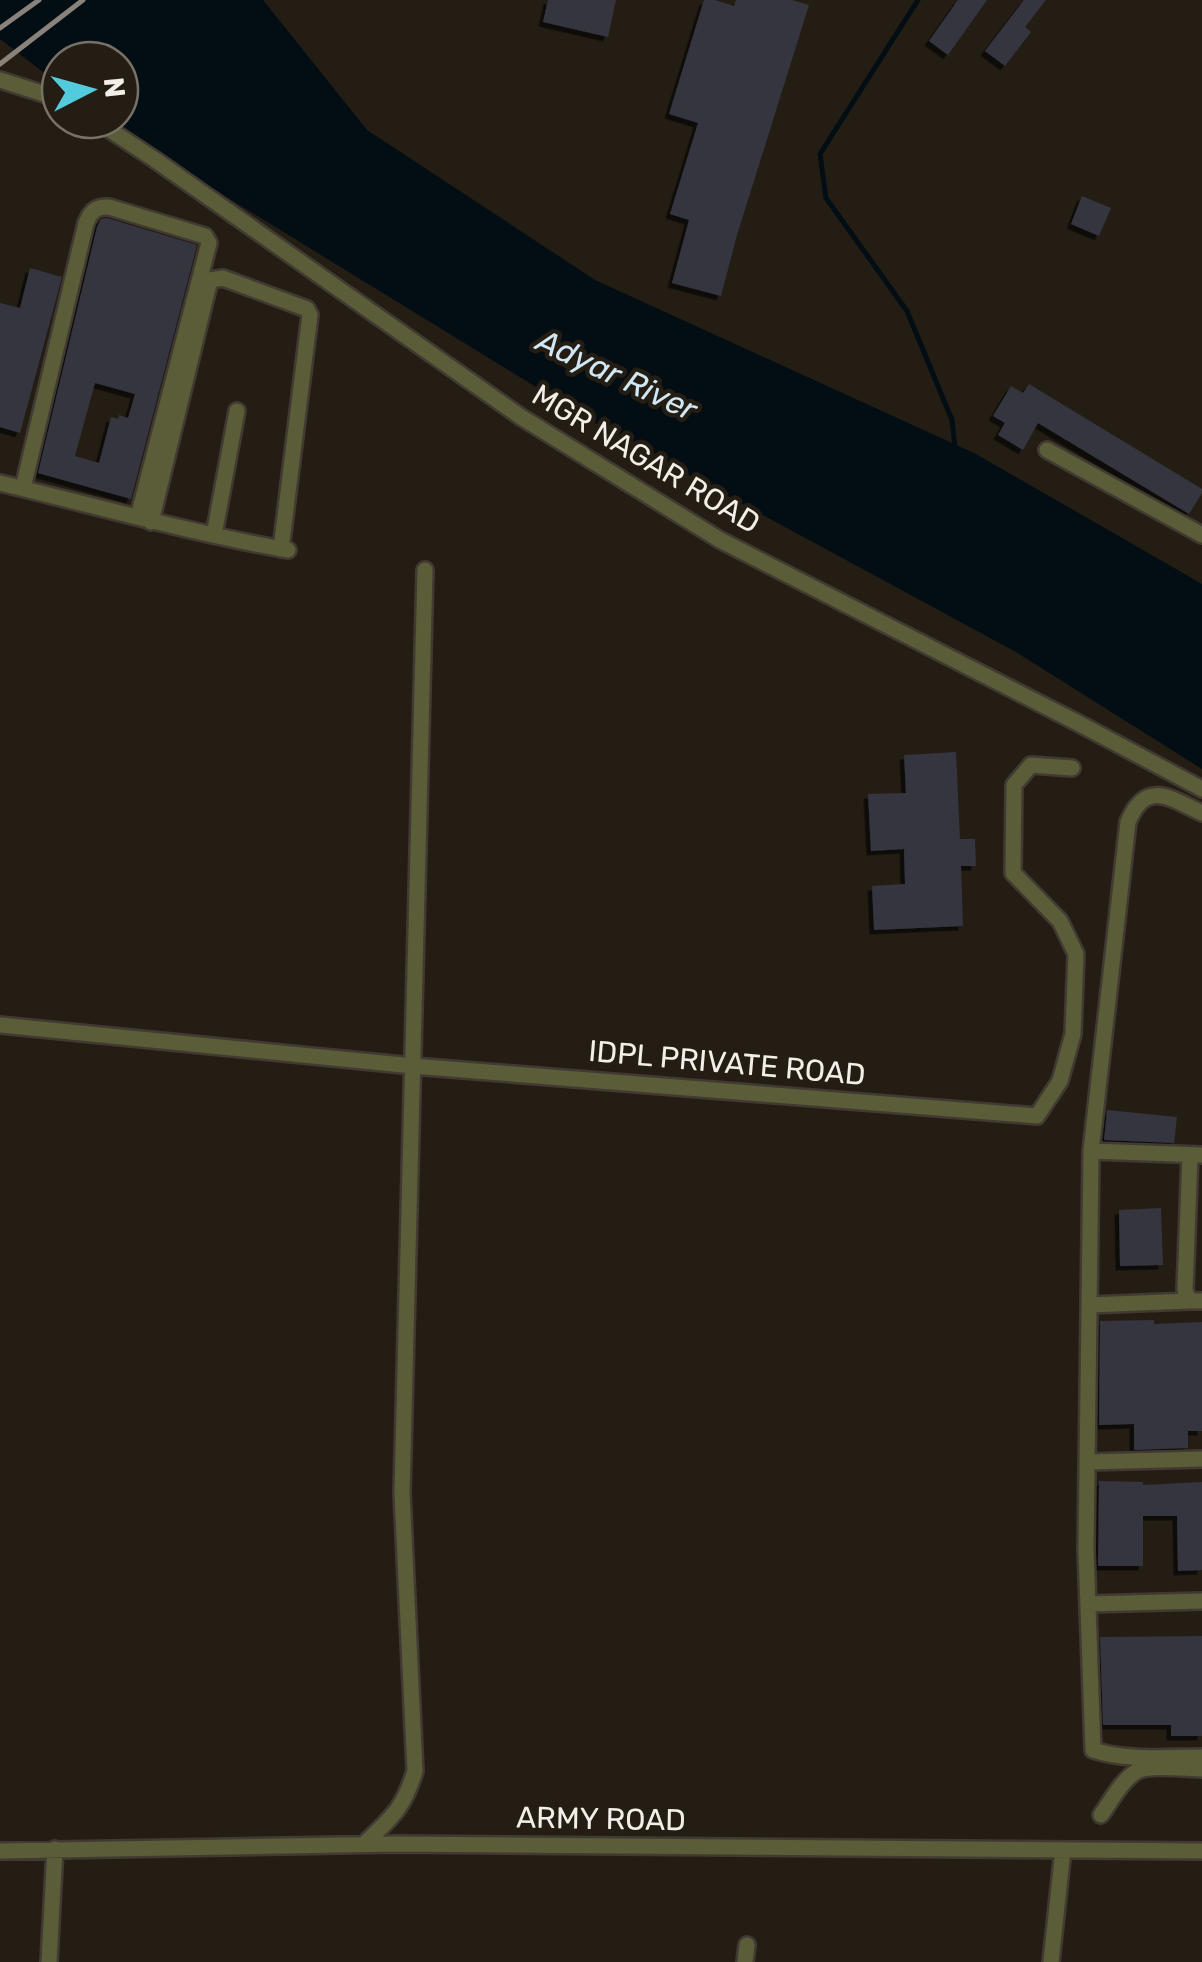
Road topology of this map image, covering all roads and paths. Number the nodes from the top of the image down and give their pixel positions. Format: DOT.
graph roads {
  1 [pos="0,80"];
  2 [pos="40,93"];
  3 [pos="125,140"];
  4 [pos="237,411"];
  5 [pos="1047,450"];
  6 [pos="0,483"];
  7 [pos="23,488"];
  8 [pos="145,519"];
  9 [pos="1202,534"];
  10 [pos="214,535"];
  11 [pos="426,570"];
  12 [pos="1072,768"];
  13 [pos="1202,789"];
  14 [pos="1202,812"];
  15 [pos="0,1024"];
  16 [pos="412,1066"];
  17 [pos="1091,1151"];
  18 [pos="1196,1155"];
  19 [pos="1195,1301"];
  20 [pos="1090,1305"];
  21 [pos="1202,1459"];
  22 [pos="1088,1462"];
  23 [pos="1202,1601"];
  24 [pos="1088,1604"];
  25 [pos="1202,1758"];
  26 [pos="1202,1769"];
  27 [pos="1101,1815"];
  28 [pos="363,1845"];
  29 [pos="55,1849"];
  30 [pos="0,1850"];
  31 [pos="1063,1850"];
  32 [pos="1202,1850"];
  33 [pos="50,1962"];
  34 [pos="1050,1962"];
  1 -- 2 [label="street"];
  3 -- 13 [label="street, MGR NAGAR ROAD"];
  4 -- 10 [label="street"];
  5 -- 9 [label="street"];
  6 -- 7 [label="street"];
  7 -- 8 [label="street"];
  7 -- 8 [label="street"];
  8 -- 10 [label="street"];
  8 -- 10 [label="street"];
  11 -- 16 [label="street"];
  12 -- 16 [label="street, IDPL PRIVATE ROAD"];
  14 -- 17 [label="street"];
  15 -- 16 [label="street, IDPL PRIVATE ROAD"];
  16 -- 28 [label="street"];
  17 -- 18 [label="street"];
  17 -- 20 [label="street"];
  18 -- 19 [label="street"];
  19 -- 20 [label="street"];
  20 -- 22 [label="street"];
  21 -- 22 [label="street"];
  22 -- 24 [label="street"];
  23 -- 24 [label="street"];
  24 -- 25 [label="street"];
  26 -- 27 [label="street"];
  28 -- 29 [label="street, ARMY ROAD"];
  28 -- 31 [label="street, ARMY ROAD"];
  29 -- 30 [label="street, ARMY ROAD"];
  29 -- 33 [label="street"];
  31 -- 32 [label="street, ARMY ROAD"];
  31 -- 34 [label="street"];
}
